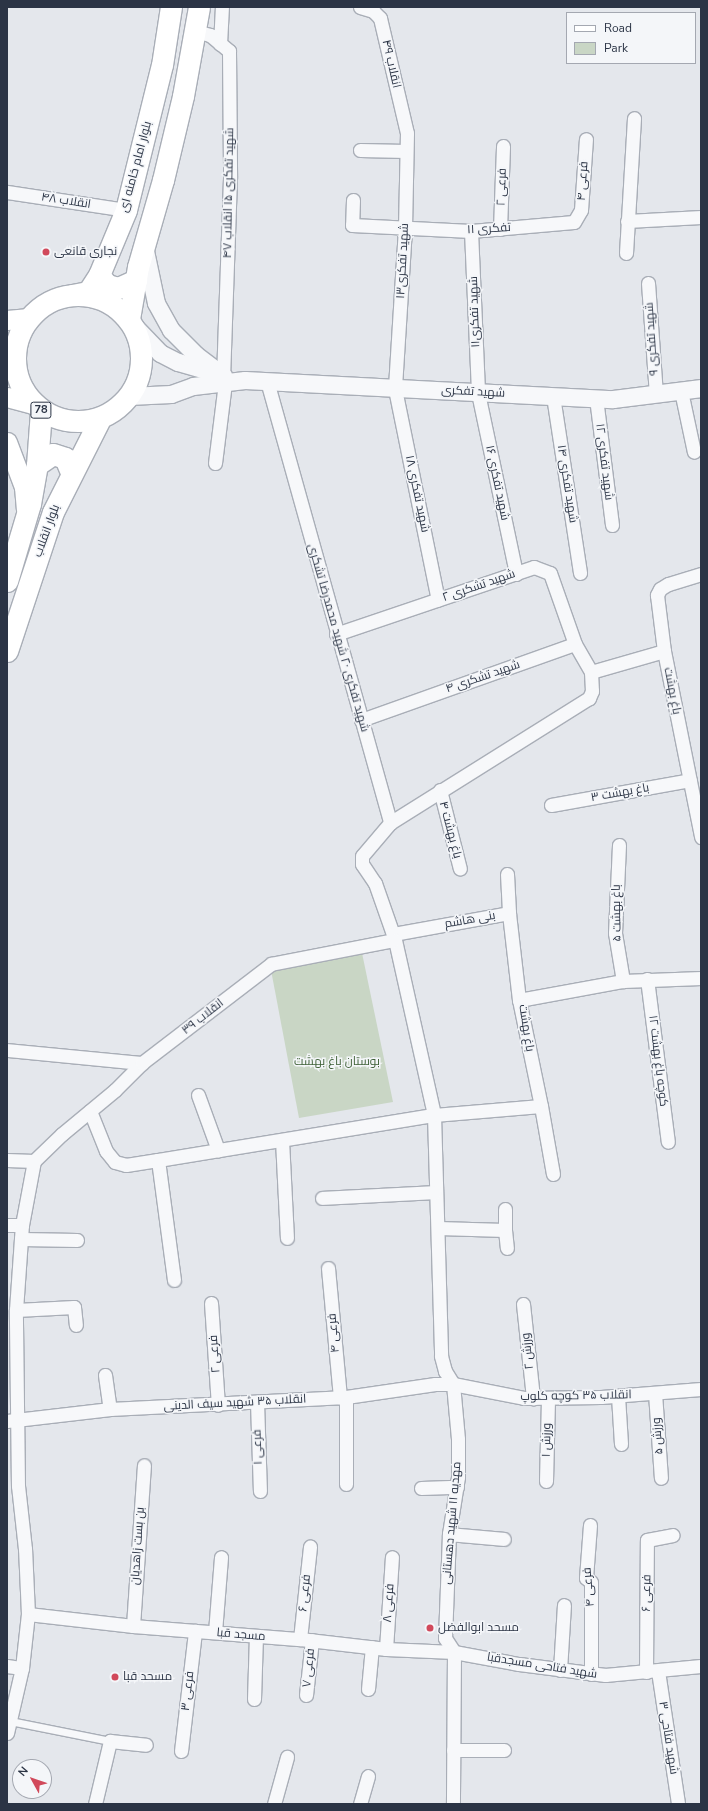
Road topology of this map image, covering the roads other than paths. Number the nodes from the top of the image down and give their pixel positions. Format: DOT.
graph roads {
  1 [pos="171,7"];
  2 [pos="199,7"];
  3 [pos="222,7"];
  4 [pos="360,7"];
  5 [pos="195,32"];
  6 [pos="220,44"];
  7 [pos="634,118"];
  8 [pos="407,133"];
  9 [pos="586,139"];
  10 [pos="503,146"];
  11 [pos="360,150"];
  12 [pos="406,151"];
  13 [pos="7,192"];
  14 [pos="353,200"];
  15 [pos="126,210"];
  16 [pos="701,217"];
  17 [pos="627,221"];
  18 [pos="574,222"];
  19 [pos="405,228"];
  20 [pos="500,229"];
  21 [pos="471,230"];
  22 [pos="144,245"];
  23 [pos="626,253"];
  24 [pos="99,275"];
  25 [pos="136,280"];
  26 [pos="648,283"];
  27 [pos="60,296"];
  28 [pos="29,318"];
  29 [pos="7,320"];
  30 [pos="132,323"];
  31 [pos="224,379"];
  32 [pos="266,382"];
  33 [pos="701,388"];
  34 [pos="395,389"];
  35 [pos="681,391"];
  36 [pos="478,393"];
  37 [pos="656,394"];
  38 [pos="129,396"];
  39 [pos="553,396"];
  40 [pos="7,397"];
  41 [pos="596,398"];
  42 [pos="39,408"];
  43 [pos="100,417"];
  44 [pos="7,442"];
  45 [pos="694,452"];
  46 [pos="215,463"];
  47 [pos="37,465"];
  48 [pos="71,472"];
  49 [pos="27,515"];
  50 [pos="612,525"];
  51 [pos="580,573"];
  52 [pos="516,574"];
  53 [pos="701,574"];
  54 [pos="7,581"];
  55 [pos="438,600"];
  56 [pos="336,634"];
  57 [pos="575,644"];
  58 [pos="7,651"];
  59 [pos="664,651"];
  60 [pos="591,672"];
  61 [pos="361,720"];
  62 [pos="690,780"];
  63 [pos="440,790"];
  64 [pos="551,806"];
  65 [pos="390,823"];
  66 [pos="701,833"];
  67 [pos="619,845"];
  68 [pos="460,869"];
  69 [pos="507,874"];
  70 [pos="509,913"];
  71 [pos="394,937"];
  72 [pos="701,978"];
  73 [pos="648,979"];
  74 [pos="623,981"];
  75 [pos="519,1000"];
  76 [pos="7,1050"];
  77 [pos="142,1063"];
  78 [pos="198,1095"];
  79 [pos="540,1106"];
  80 [pos="90,1111"];
  81 [pos="434,1115"];
  82 [pos="282,1140"];
  83 [pos="668,1142"];
  84 [pos="218,1150"];
  85 [pos="7,1160"];
  86 [pos="158,1160"];
  87 [pos="34,1161"];
  88 [pos="553,1174"];
  89 [pos="435,1192"];
  90 [pos="322,1198"];
  91 [pos="505,1209"];
  92 [pos="7,1225"];
  93 [pos="22,1225"];
  94 [pos="438,1228"];
  95 [pos="505,1230"];
  96 [pos="287,1238"];
  97 [pos="21,1239"];
  98 [pos="77,1240"];
  99 [pos="507,1248"];
  100 [pos="328,1268"];
  101 [pos="174,1280"];
  102 [pos="211,1303"];
  103 [pos="523,1304"];
  104 [pos="16,1310"];
  105 [pos="76,1325"];
  106 [pos="105,1375"];
  107 [pos="453,1384"];
  108 [pos="701,1389"];
  109 [pos="655,1393"];
  110 [pos="618,1396"];
  111 [pos="343,1397"];
  112 [pos="533,1398"];
  113 [pos="548,1398"];
  114 [pos="257,1402"];
  115 [pos="218,1404"];
  116 [pos="110,1409"];
  117 [pos="12,1421"];
  118 [pos="621,1444"];
  119 [pos="144,1465"];
  120 [pos="661,1478"];
  121 [pos="546,1481"];
  122 [pos="346,1484"];
  123 [pos="12,1486"];
  124 [pos="421,1488"];
  125 [pos="456,1488"];
  126 [pos="260,1492"];
  127 [pos="590,1525"];
  128 [pos="449,1534"];
  129 [pos="673,1535"];
  130 [pos="504,1539"];
  131 [pos="310,1546"];
  132 [pos="221,1557"];
  133 [pos="392,1557"];
  134 [pos="564,1605"];
  135 [pos="28,1614"];
  136 [pos="133,1626"];
  137 [pos="195,1631"];
  138 [pos="215,1632"];
  139 [pos="256,1636"];
  140 [pos="306,1640"];
  141 [pos="372,1647"];
  142 [pos="386,1649"];
  143 [pos="454,1652"];
  144 [pos="7,1666"];
  145 [pos="701,1666"];
  146 [pos="22,1668"];
  147 [pos="560,1670"];
  148 [pos="652,1672"];
  149 [pos="591,1674"];
  150 [pos="368,1689"];
  151 [pos="306,1695"];
  152 [pos="254,1699"];
  153 [pos="9,1727"];
  154 [pos="110,1741"];
  155 [pos="146,1745"];
  156 [pos="452,1750"];
  157 [pos="504,1750"];
  158 [pos="181,1751"];
  159 [pos="287,1757"];
  160 [pos="368,1776"];
  161 [pos="95,1804"];
  162 [pos="274,1804"];
  163 [pos="360,1804"];
  164 [pos="453,1804"];
  165 [pos="678,1804"];
  1 -- 15 [label="main road, بلوار امام خامنه ای / 78"];
  2 -- 5 [label="main road, 78"];
  3 -- 6 [label="street"];
  4 -- 8 [label="street, انقلاب ۴۹"];
  5 -- 6 [label="street"];
  5 -- 22 [label="main road, 78"];
  6 -- 31 [label="street, شهید تفکری ۱۵ انقلاب ۴۷"];
  7 -- 17 [label="street"];
  8 -- 12 [label="street, شهید تفکری۱۳"];
  9 -- 18 [label="street, فرعی ۴"];
  10 -- 20 [label="street, فرعی ۲"];
  11 -- 12 [label="street"];
  12 -- 19 [label="street, شهید تفکری۱۳"];
  13 -- 15 [label="street, انقلاب ۴۸"];
  14 -- 19 [label="street"];
  15 -- 24 [label="main road, بلوار امام خامنه ای / 78"];
  16 -- 17 [label="street"];
  17 -- 23 [label="street"];
  18 -- 20 [label="street, تفکری ۱۱"];
  19 -- 21 [label="street, تفکری ۱۱"];
  19 -- 34 [label="street, شهید تفکری۱۳"];
  20 -- 21 [label="street, تفکری ۱۱"];
  21 -- 36 [label="street, شهید تفکری۱۱"];
  22 -- 25 [label="main road, 78"];
  22 -- 31 [label="street"];
  24 -- 25 [label="main road"];
  24 -- 27 [label="main road, بلوار امام خامنه ای / 78"];
  25 -- 30 [label="main road, 78"];
  26 -- 37 [label="street, شهید تفکری ۹"];
  27 -- 28 [label="main road, 78"];
  27 -- 30 [label="main road, 78"];
  28 -- 29 [label="main road"];
  28 -- 42 [label="main road, 78"];
  30 -- 31 [label="street"];
  30 -- 38 [label="main road, 78"];
  31 -- 32 [label="street, شهید تفکری"];
  31 -- 38 [label="street, شهید تفکری"];
  31 -- 46 [label="street, شهید تفکری ۱۵ انقلاب ۴۷"];
  32 -- 34 [label="street, شهید تفکری"];
  32 -- 56 [label="street, شهید تفکری ۲۰ شهید محمدرضا تشکری"];
  33 -- 35 [label="street, شهید تفکری"];
  34 -- 36 [label="street, شهید تفکری"];
  34 -- 55 [label="street, شهید تفکری ۱۸"];
  35 -- 37 [label="street, شهید تفکری"];
  35 -- 45 [label="street"];
  36 -- 39 [label="street, شهید تفکری"];
  36 -- 52 [label="street, شهید تفکری ۱۶"];
  37 -- 41 [label="street, شهید تفکری"];
  38 -- 43 [label="main road, 78"];
  39 -- 41 [label="street, شهید تفکری"];
  39 -- 51 [label="street, شهید تفکری ۱۴"];
  40 -- 42 [label="main road"];
  41 -- 50 [label="street, شهید تفکری ۱۲"];
  42 -- 43 [label="main road, 78"];
  42 -- 47 [label="main road, بلوار انقلاب / 78"];
  43 -- 48 [label="main road, بلوار انقلاب"];
  44 -- 49 [label="main road"];
  47 -- 48 [label="main road"];
  47 -- 49 [label="main road, بلوار انقلاب / 78"];
  48 -- 58 [label="main road, بلوار انقلاب"];
  49 -- 54 [label="main road, بلوار انقلاب / 78"];
  52 -- 55 [label="street, شهید تشکری ۲"];
  52 -- 57 [label="street, شهید تشکری ۲"];
  53 -- 59 [label="street, باغ بهشت"];
  55 -- 56 [label="street, شهید تشکری ۲"];
  56 -- 61 [label="street, شهید تفکری ۲۰ شهید محمدرضا تشکری"];
  57 -- 60 [label="street"];
  57 -- 61 [label="street, شهید تشکری ۴"];
  59 -- 60 [label="street"];
  59 -- 62 [label="street, باغ بهشت"];
  60 -- 63 [label="street"];
  61 -- 65 [label="street, شهید تفکری ۲۰ شهید محمدرضا تشکری"];
  62 -- 64 [label="street, باغ بهشت ۳"];
  62 -- 66 [label="street, باغ بهشت"];
  63 -- 65 [label="street"];
  63 -- 68 [label="street, باغ بهشت ۴"];
  65 -- 71 [label="street"];
  67 -- 74 [label="street, باغ بهشت ۵"];
  69 -- 70 [label="street"];
  70 -- 71 [label="street, بنی هاشم"];
  70 -- 75 [label="street, بنی هاشم"];
  71 -- 77 [label="street, انقلاب ۳۹"];
  71 -- 81 [label="street"];
  72 -- 73 [label="street, باغ بهشت"];
  73 -- 74 [label="street, باغ بهشت"];
  73 -- 83 [label="street, کوچه باغ بهشت ۱۲"];
  74 -- 75 [label="street, باغ بهشت"];
  75 -- 79 [label="street, باغ بهشت"];
  76 -- 77 [label="street"];
  77 -- 80 [label="street, انقلاب ۳۹"];
  78 -- 84 [label="street"];
  79 -- 81 [label="street"];
  79 -- 88 [label="street, باغ بهشت"];
  80 -- 86 [label="street"];
  80 -- 87 [label="street, انقلاب ۳۹"];
  81 -- 82 [label="street"];
  81 -- 89 [label="street"];
  82 -- 84 [label="street"];
  82 -- 96 [label="street"];
  84 -- 86 [label="street"];
  85 -- 87 [label="street"];
  86 -- 101 [label="street"];
  87 -- 93 [label="street"];
  89 -- 90 [label="street"];
  89 -- 94 [label="street"];
  91 -- 95 [label="street"];
  92 -- 93 [label="street"];
  93 -- 97 [label="street"];
  94 -- 95 [label="street"];
  94 -- 107 [label="street"];
  95 -- 99 [label="street"];
  97 -- 98 [label="street"];
  97 -- 104 [label="street"];
  100 -- 111 [label="street, فرعی ۴"];
  102 -- 115 [label="street, فرعی ۲"];
  103 -- 112 [label="street, ورزش ۲"];
  104 -- 105 [label="street"];
  104 -- 117 [label="street"];
  106 -- 116 [label="street"];
  107 -- 111 [label="street, انقلاب ۳۵ شهید سیف الدینی"];
  107 -- 112 [label="street, انقلاب ۳۵ کوچه کلوپ"];
  107 -- 125 [label="street, مهدیه ۱۱ شهید دهستانی"];
  108 -- 109 [label="street, انقلاب ۳۵ کوچه کلوپ"];
  109 -- 110 [label="street, انقلاب ۳۵ کوچه کلوپ"];
  109 -- 120 [label="street, ورزش ۵"];
  110 -- 113 [label="street, انقلاب ۳۵ کوچه کلوپ"];
  110 -- 118 [label="street"];
  111 -- 114 [label="street, انقلاب ۳۵ شهید سیف الدینی"];
  111 -- 122 [label="street"];
  112 -- 113 [label="street, انقلاب ۳۵ کوچه کلوپ"];
  113 -- 121 [label="street, ورزش ۱"];
  114 -- 115 [label="street, انقلاب ۳۵ شهید سیف الدینی"];
  114 -- 126 [label="street, فرعی ۱"];
  115 -- 116 [label="street, انقلاب ۳۵ شهید سیف الدینی"];
  116 -- 117 [label="street, انقلاب ۳۵ شهید سیف الدینی"];
  117 -- 123 [label="street"];
  119 -- 136 [label="street, بن بست زاهدیان"];
  123 -- 135 [label="street"];
  124 -- 125 [label="street"];
  125 -- 128 [label="street, مهدیه ۱۱ شهید دهستانی"];
  127 -- 149 [label="street, فرعی ۴"];
  128 -- 130 [label="street"];
  128 -- 143 [label="street, مهدیه ۱۱ شهید دهستانی"];
  129 -- 148 [label="street, فرعی ۶"];
  131 -- 140 [label="street, فرعی ۶"];
  132 -- 138 [label="street"];
  133 -- 142 [label="street, فرعی ۸"];
  134 -- 147 [label="street"];
  135 -- 136 [label="street, مسجد قبا"];
  135 -- 146 [label="street"];
  136 -- 137 [label="street, مسجد قبا"];
  137 -- 138 [label="street, مسجد قبا"];
  137 -- 158 [label="street, فرعی ۳"];
  138 -- 139 [label="street, مسجد قبا"];
  139 -- 140 [label="street, مسجد قبا"];
  139 -- 152 [label="street"];
  140 -- 141 [label="street, مسجد قبا"];
  140 -- 151 [label="street, فرعی ۷"];
  141 -- 142 [label="street, مسجد قبا"];
  141 -- 150 [label="street"];
  142 -- 143 [label="street, مسجد قبا"];
  143 -- 147 [label="street, شهید فتاحی مسجدقبا"];
  143 -- 156 [label="street, مهدیه ۱۱ شهید دهستانی"];
  144 -- 146 [label="street"];
  145 -- 148 [label="street, شهید فتاحی مسجدقبا"];
  146 -- 153 [label="street"];
  147 -- 149 [label="street, شهید فتاحی مسجدقبا"];
  148 -- 149 [label="street, شهید فتاحی مسجدقبا"];
  148 -- 165 [label="street, شهید فتاحی ۳"];
  153 -- 154 [label="lane"];
  154 -- 155 [label="street"];
  154 -- 161 [label="street"];
  156 -- 157 [label="street"];
  156 -- 164 [label="street, مهدیه ۱۱ شهید دهستانی"];
  159 -- 162 [label="street"];
  160 -- 163 [label="street"];
}
